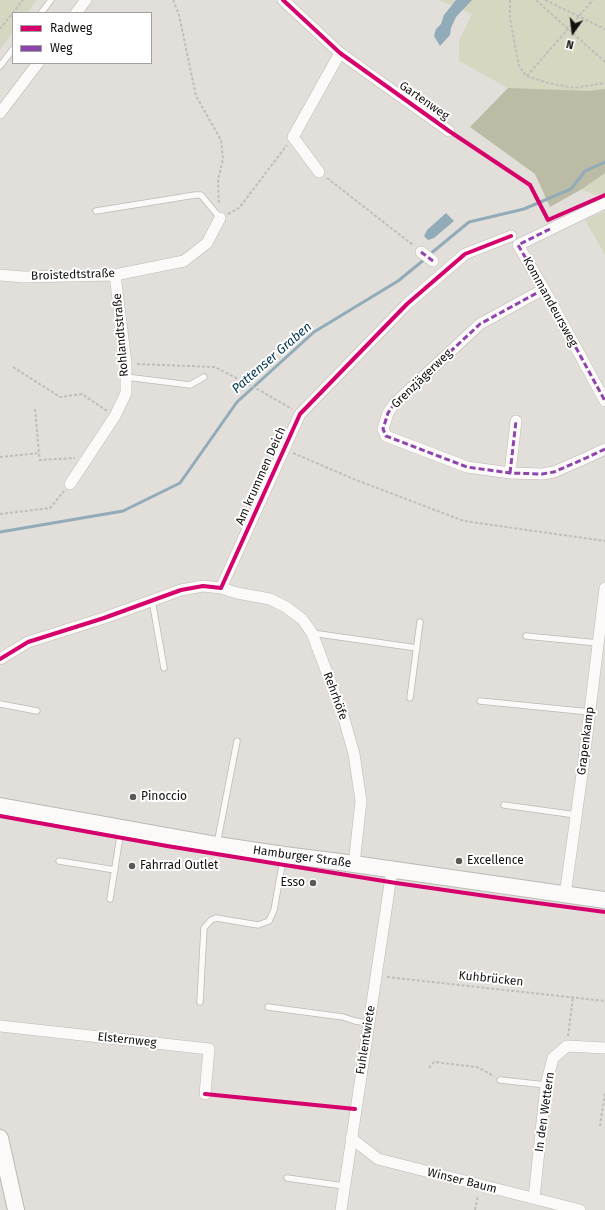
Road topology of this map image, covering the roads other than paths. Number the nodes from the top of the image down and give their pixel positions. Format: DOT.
graph roads {
  1 [pos="51,0"];
  2 [pos="86,0"];
  3 [pos="283,0"];
  4 [pos="42,12"];
  5 [pos="77,12"];
  6 [pos="12,50"];
  7 [pos="340,53"];
  8 [pos="37,64"];
  9 [pos="0,66"];
  10 [pos="2,107"];
  11 [pos="449,131"];
  12 [pos="319,172"];
  13 [pos="605,203"];
  14 [pos="96,211"];
  15 [pos="220,218"];
  16 [pos="512,236"];
  17 [pos="421,252"];
  18 [pos="433,261"];
  19 [pos="0,275"];
  20 [pos="115,275"];
  21 [pos="544,288"];
  22 [pos="126,377"];
  23 [pos="204,377"];
  24 [pos="605,401"];
  25 [pos="516,422"];
  26 [pos="605,449"];
  27 [pos="510,473"];
  28 [pos="70,484"];
  29 [pos="220,588"];
  30 [pos="605,588"];
  31 [pos="152,600"];
  32 [pos="420,622"];
  33 [pos="312,633"];
  34 [pos="526,636"];
  35 [pos="598,643"];
  36 [pos="417,648"];
  37 [pos="0,659"];
  38 [pos="164,668"];
  39 [pos="410,698"];
  40 [pos="480,701"];
  41 [pos="0,704"];
  42 [pos="37,711"];
  43 [pos="590,712"];
  44 [pos="237,741"];
  45 [pos="504,805"];
  46 [pos="0,806"];
  47 [pos="576,815"];
  48 [pos="122,827"];
  49 [pos="217,844"];
  50 [pos="60,861"];
  51 [pos="354,864"];
  52 [pos="282,865"];
  53 [pos="115,870"];
  54 [pos="392,870"];
  55 [pos="565,894"];
  56 [pos="110,899"];
  57 [pos="605,900"];
  58 [pos="200,1002"];
  59 [pos="268,1007"];
  60 [pos="368,1023"];
  61 [pos="0,1026"];
  62 [pos="605,1048"];
  63 [pos="500,1080"];
  64 [pos="546,1085"];
  65 [pos="205,1094"];
  66 [pos="0,1138"];
  67 [pos="351,1138"];
  68 [pos="287,1178"];
  69 [pos="344,1186"];
  70 [pos="534,1198"];
  71 [pos="16,1210"];
  72 [pos="341,1210"];
  73 [pos="580,1210"];
  1 -- 4 [label="lane"];
  2 -- 5 [label="street"];
  3 -- 7 [label="street, Gartenweg"];
  6 -- 9 [label="lane"];
  7 -- 11 [label="street, Gartenweg"];
  7 -- 12 [label="street"];
  8 -- 10 [label="street"];
  13 -- 21 [label="street, Kommandeursweg"];
  14 -- 15 [label="lane"];
  15 -- 20 [label="street, Broistedtstraße"];
  16 -- 29 [label="street, Am krummen Deich"];
  17 -- 18 [label="street"];
  19 -- 20 [label="street, Broistedtstraße"];
  20 -- 22 [label="street, Rohlandtstraße"];
  21 -- 24 [label="street, Kommandeursweg"];
  21 -- 27 [label="street, Grenzjägerweg"];
  22 -- 23 [label="lane"];
  22 -- 28 [label="street, Rohlandtstraße"];
  25 -- 27 [label="street"];
  26 -- 27 [label="street, Grenzjägerweg"];
  29 -- 31 [label="street"];
  29 -- 33 [label="street, Rehrhöfe"];
  30 -- 35 [label="street, Grapenkamp"];
  31 -- 37 [label="street"];
  31 -- 38 [label="lane"];
  32 -- 36 [label="lane"];
  33 -- 36 [label="lane"];
  33 -- 51 [label="street, Rehrhöfe"];
  34 -- 35 [label="lane"];
  35 -- 43 [label="street, Grapenkamp"];
  36 -- 39 [label="lane"];
  40 -- 43 [label="lane"];
  41 -- 42 [label="lane"];
  43 -- 47 [label="street, Grapenkamp"];
  44 -- 49 [label="lane"];
  45 -- 47 [label="lane"];
  46 -- 48 [label="main road, Hamburger Straße"];
  47 -- 55 [label="street, Grapenkamp"];
  48 -- 49 [label="main road, Hamburger Straße"];
  48 -- 53 [label="lane"];
  49 -- 51 [label="main road, Hamburger Straße"];
  50 -- 53 [label="lane"];
  51 -- 54 [label="main road, Hamburger Straße"];
  52 -- 58 [label="lane"];
  53 -- 56 [label="lane"];
  54 -- 55 [label="main road, Hamburger Straße"];
  54 -- 60 [label="street, Fuhlentwiete"];
  55 -- 57 [label="main road, Hamburger Straße"];
  59 -- 60 [label="lane"];
  60 -- 67 [label="street, Fuhlentwiete"];
  61 -- 65 [label="street, Elsternweg"];
  62 -- 64 [label="street, In den Wettern"];
  63 -- 64 [label="lane"];
  64 -- 70 [label="street, In den Wettern"];
  66 -- 71 [label="main road"];
  67 -- 69 [label="street, Fuhlentwiete"];
  67 -- 70 [label="street, Winser Baum"];
  68 -- 69 [label="lane"];
  69 -- 72 [label="street, Fuhlentwiete"];
  70 -- 73 [label="street, Winser Baum"];
}
